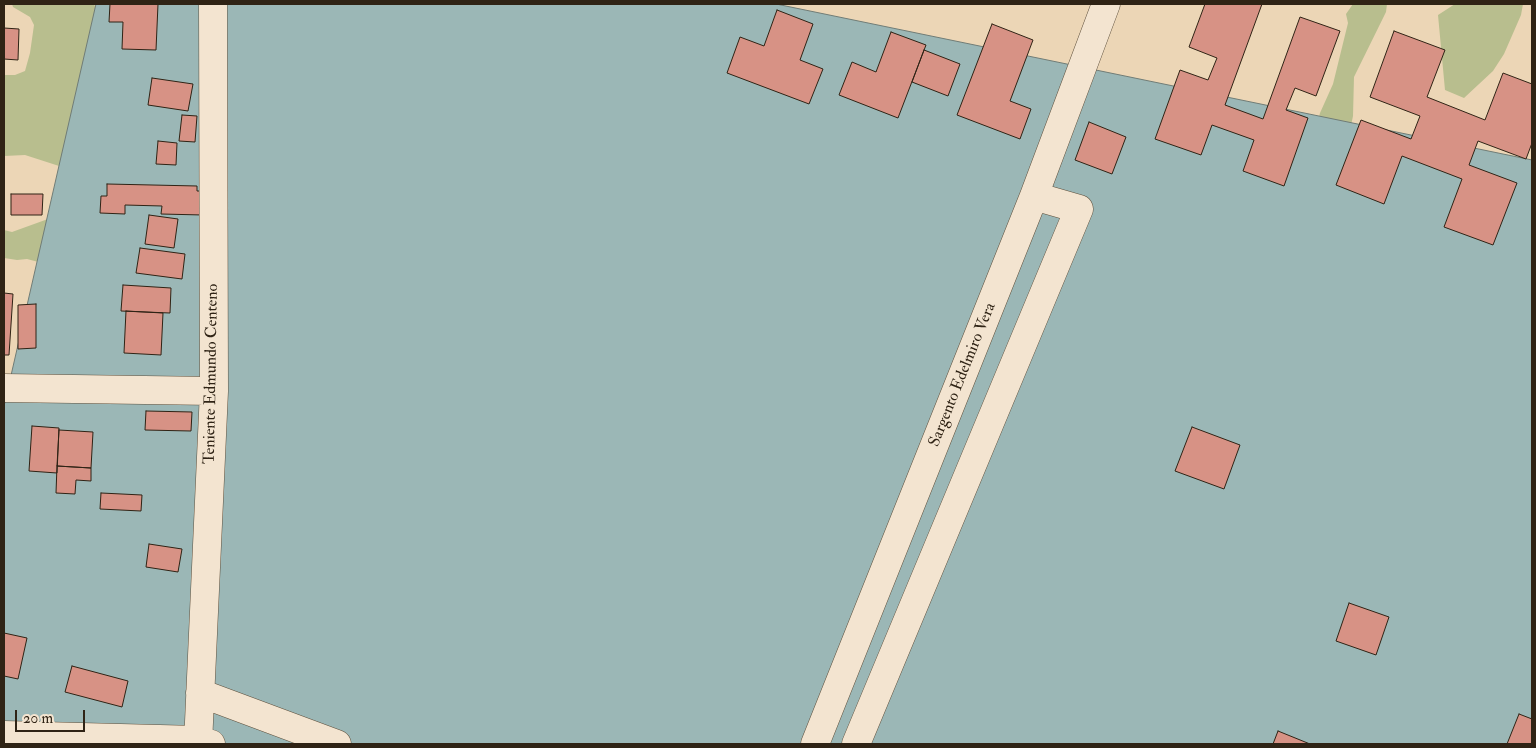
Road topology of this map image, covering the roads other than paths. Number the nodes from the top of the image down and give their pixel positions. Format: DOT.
graph roads {
  1 [pos="213,4"];
  2 [pos="1106,4"];
  3 [pos="1034,196"];
  4 [pos="4,388"];
  5 [pos="214,391"];
  6 [pos="200,693"];
  7 [pos="4,735"];
  8 [pos="202,743"];
  9 [pos="337,744"];
  10 [pos="815,744"];
  11 [pos="856,744"];
  1 -- 5 [label="street, Teniente Edmundo Centeno"];
  2 -- 3 [label="street, Sargento Edelmiro Vera"];
  3 -- 10 [label="street, Sargento Edelmiro Vera"];
  3 -- 11 [label="street"];
  4 -- 5 [label="street"];
  5 -- 6 [label="street, Teniente Edmundo Centeno"];
  6 -- 8 [label="street, Teniente Edmundo Centeno"];
  6 -- 9 [label="street"];
  7 -- 8 [label="street"];
}
